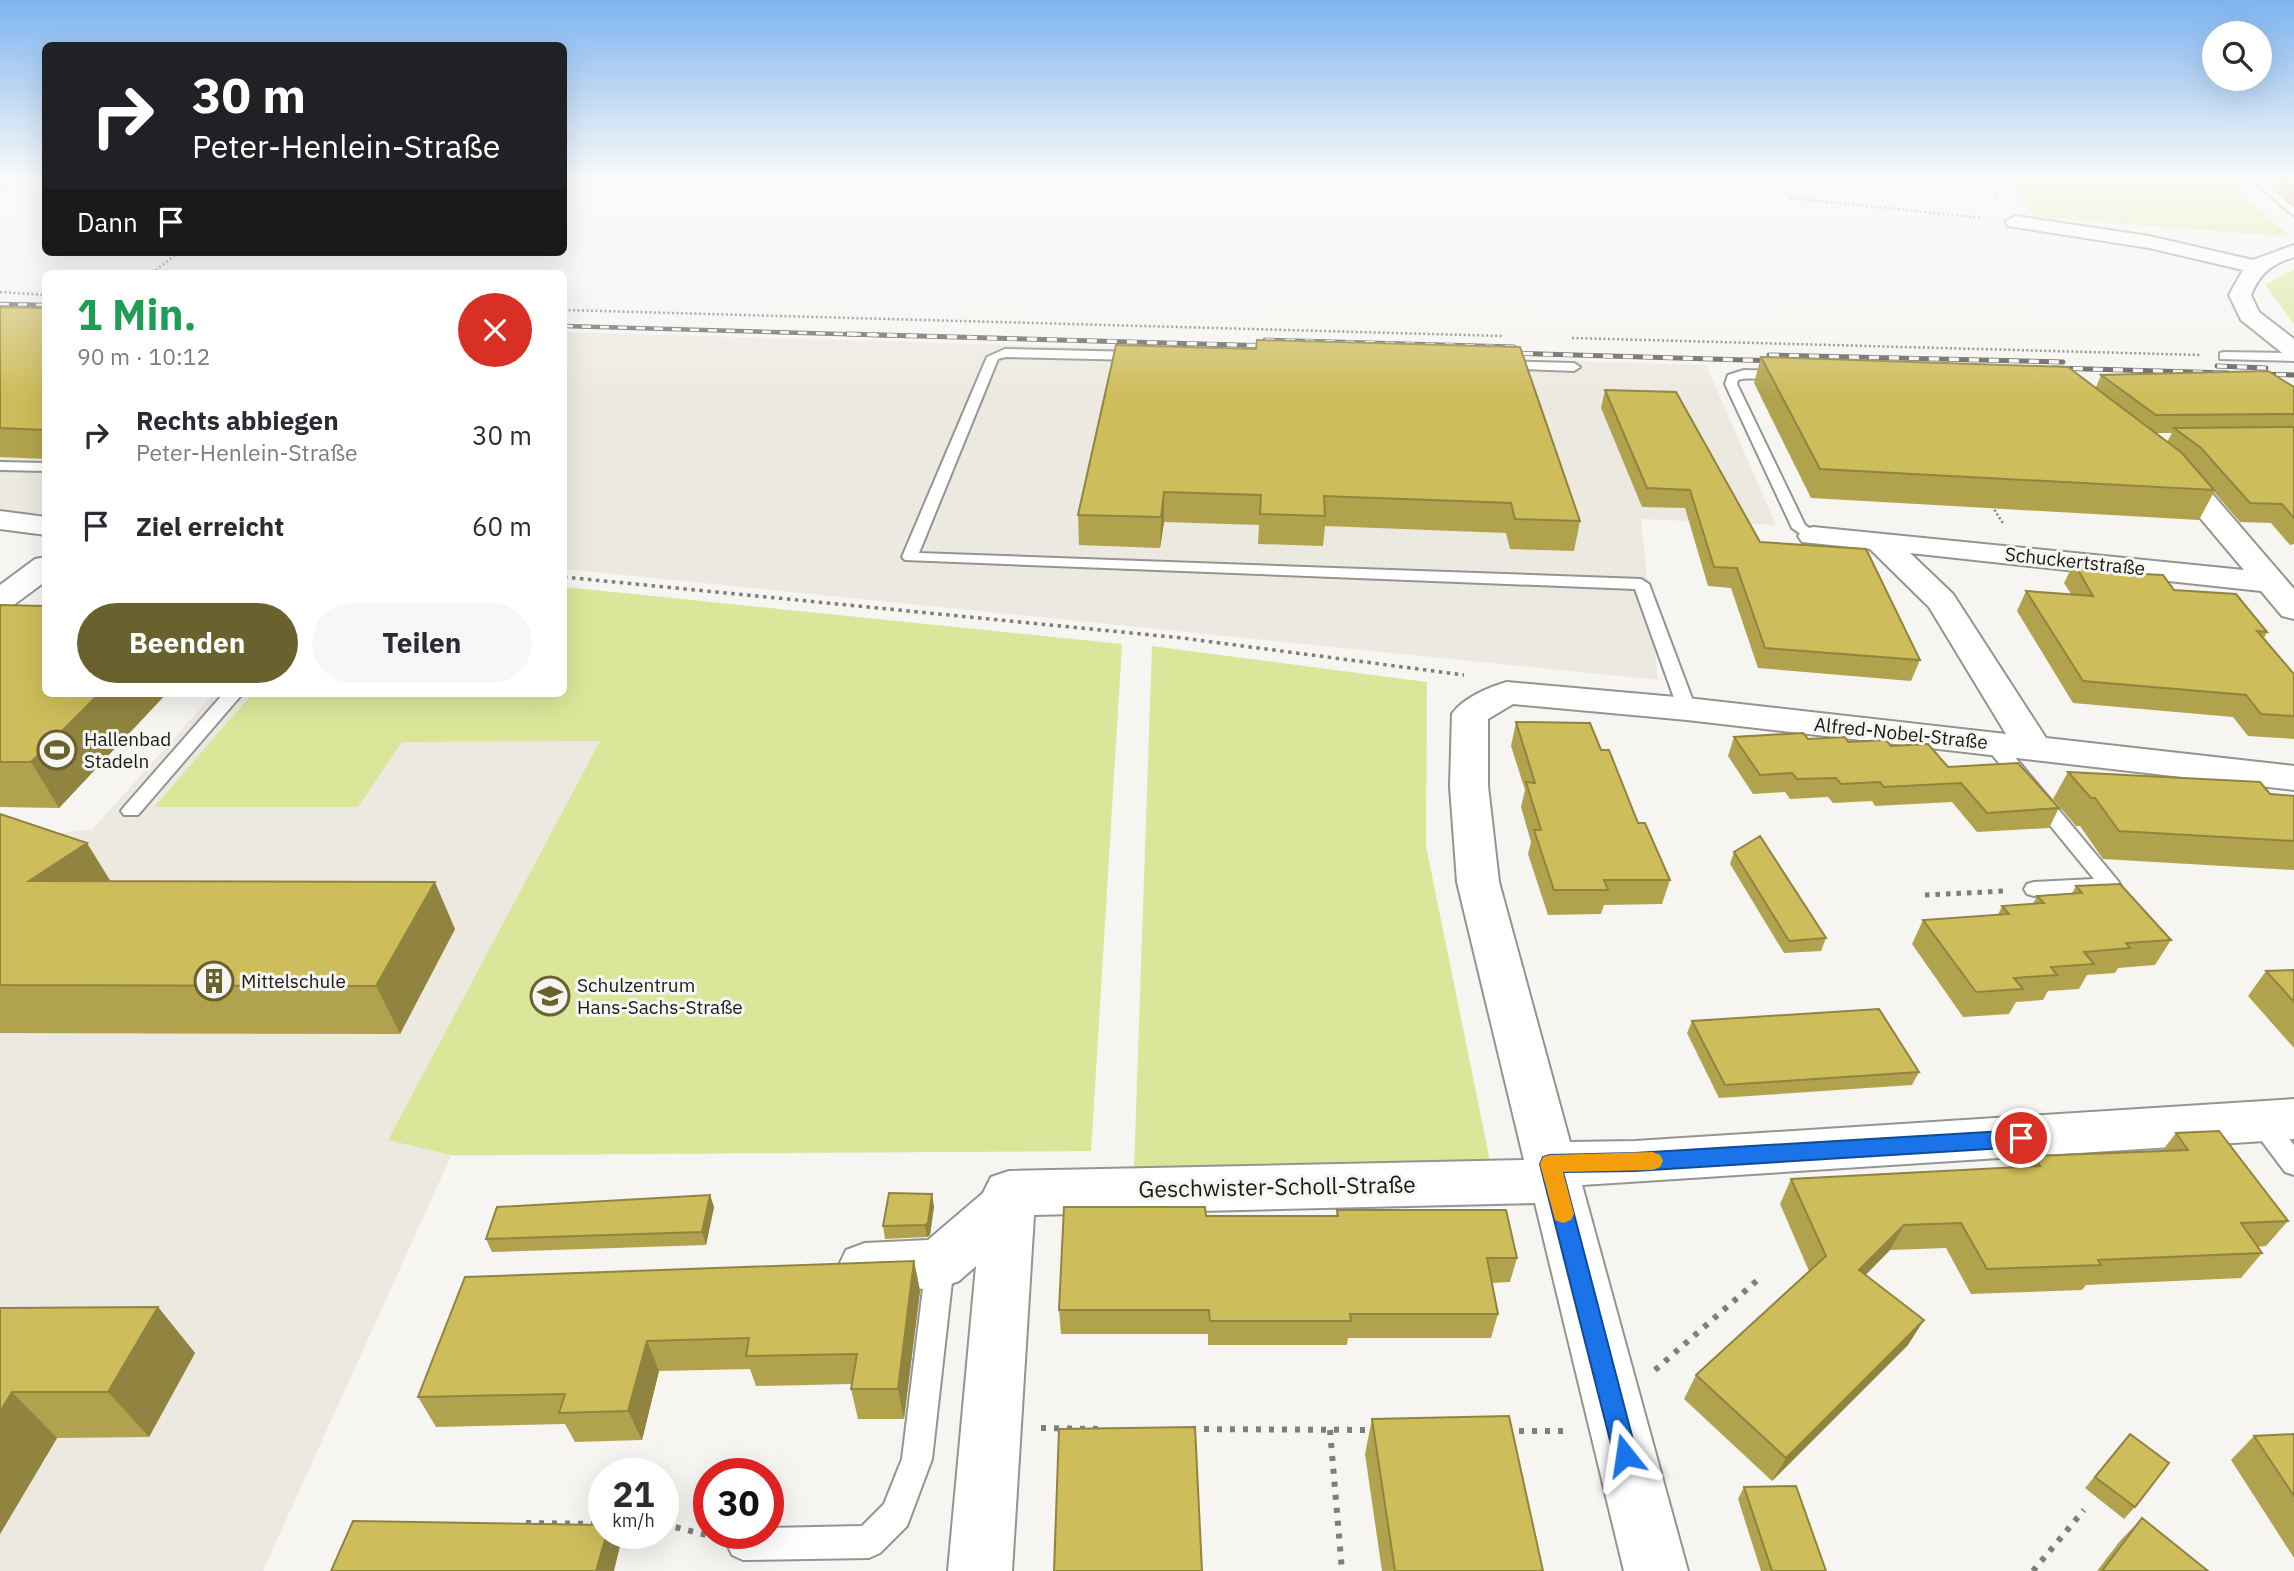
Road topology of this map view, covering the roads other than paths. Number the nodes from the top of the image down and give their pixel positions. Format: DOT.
graph roads {
  1 [pos="2189,251"];
  2 [pos="2294,251"];
  3 [pos="2257,267"];
  4 [pos="2286,345"];
  5 [pos="2224,356"];
  6 [pos="1157,357"];
  7 [pos="2294,357"];
  8 [pos="1491,365"];
  9 [pos="1574,367"];
  10 [pos="1800,376"];
  11 [pos="2153,453"];
  12 [pos="0,466"];
  13 [pos="42,467"];
  14 [pos="0,520"];
  15 [pos="42,525"];
  16 [pos="1813,536"];
  17 [pos="1879,541"];
  18 [pos="42,570"];
  19 [pos="2271,582"];
  20 [pos="4,609"];
  21 [pos="2294,609"];
  22 [pos="231,697"];
  23 [pos="1687,709"];
  24 [pos="1992,742"];
  25 [pos="2034,747"];
  26 [pos="2294,778"];
  27 [pos="131,811"];
  28 [pos="2034,889"];
  29 [pos="2278,1120"];
  30 [pos="2294,1164"];
  31 [pos="1553,1172"];
  32 [pos="1007,1203"];
  33 [pos="940,1264"];
  34 [pos="816,1269"];
  35 [pos="784,1543"];
  36 [pos="980,1571"];
  37 [pos="1656,1571"];
  1 -- 3 [label="street"];
  2 -- 3 [label="street"];
  3 -- 4 [label="street"];
  5 -- 7 [label="lane"];
  6 -- 23 [label="lane"];
  8 -- 9 [label="lane"];
  10 -- 16 [label="lane"];
  11 -- 19 [label="street"];
  12 -- 13 [label="lane"];
  14 -- 15 [label="street"];
  16 -- 17 [label="street, Schuckertstraße"];
  17 -- 19 [label="street, Schuckertstraße"];
  17 -- 25 [label="street"];
  18 -- 20 [label="street"];
  19 -- 21 [label="street"];
  22 -- 27 [label="lane"];
  23 -- 24 [label="street, Alfred-Nobel-Straße"];
  23 -- 31 [label="street, Alfred-Nobel-Straße"];
  24 -- 25 [label="street, Alfred-Nobel-Straße"];
  24 -- 28 [label="lane"];
  25 -- 26 [label="street, Alfred-Nobel-Straße"];
  29 -- 30 [label="lane"];
  29 -- 31 [label="street"];
  31 -- 32 [label="street, Geschwister-Scholl-Straße"];
  31 -- 37 [label="street"];
  32 -- 33 [label="street, Geschwister-Scholl-Straße"];
  32 -- 36 [label="street"];
  33 -- 34 [label="street"];
  33 -- 35 [label="lane"];
}
